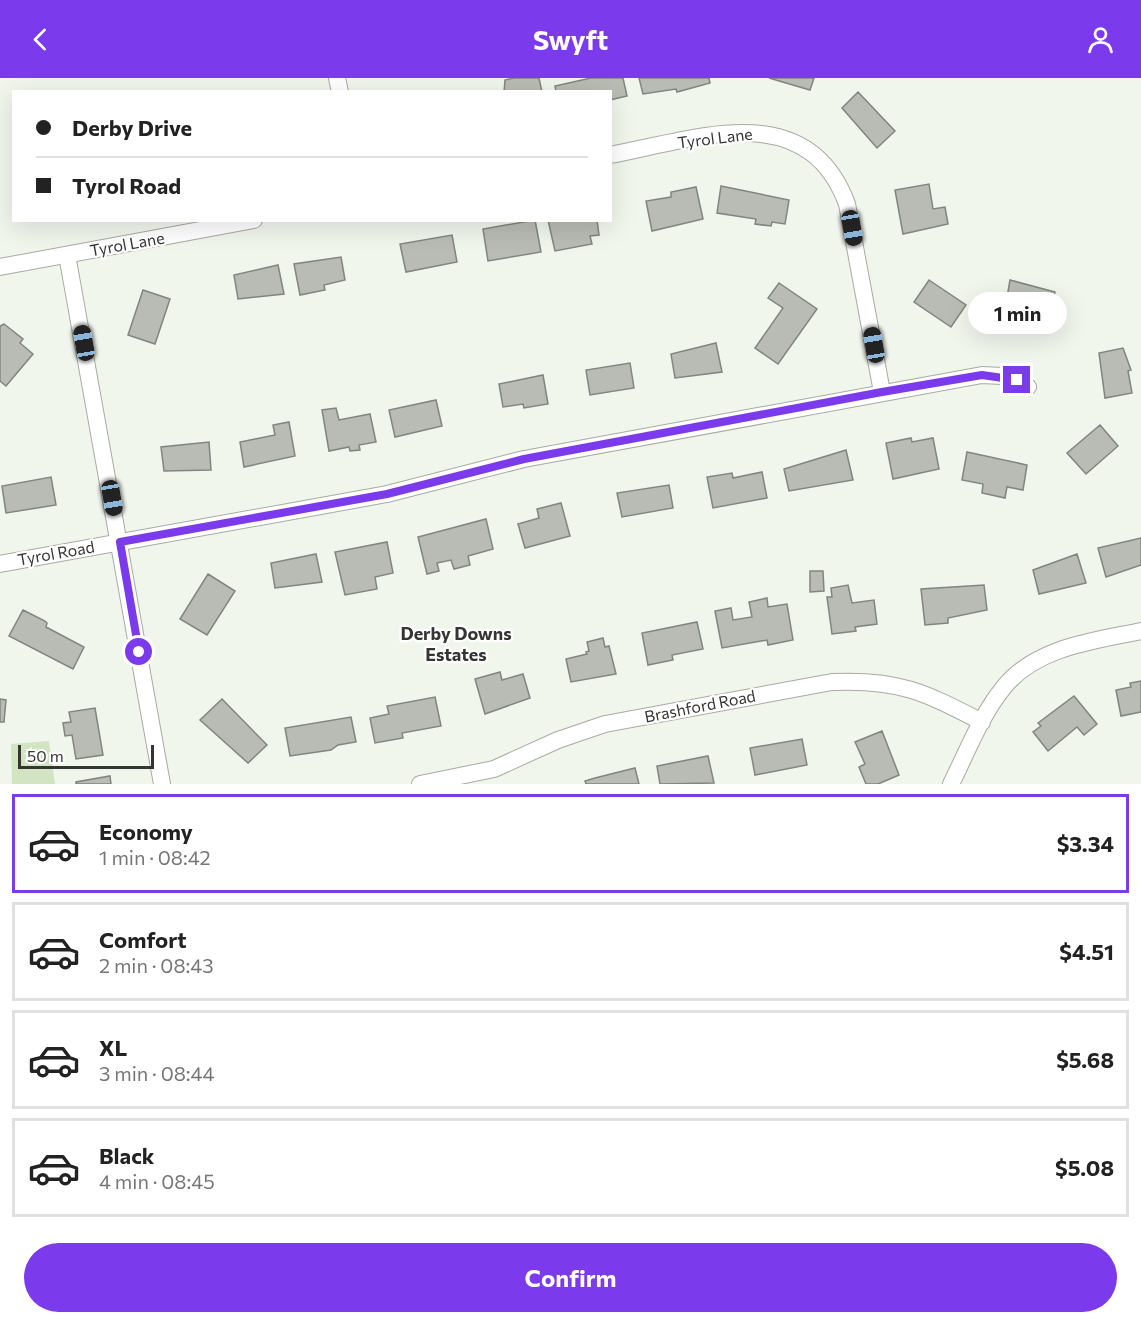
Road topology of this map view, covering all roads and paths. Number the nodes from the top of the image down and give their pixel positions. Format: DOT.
graph roads {
  1 [pos="612,155"];
  2 [pos="243,222"];
  3 [pos="67,255"];
  4 [pos="0,267"];
  5 [pos="1028,387"];
  6 [pos="882,392"];
  7 [pos="120,542"];
  8 [pos="0,564"];
  9 [pos="1141,631"];
  10 [pos="982,722"];
  11 [pos="162,784"];
  12 [pos="420,784"];
  13 [pos="951,784"];
  1 -- 6 [label="street, Tyrol Lane"];
  2 -- 3 [label="street, Tyrol Lane"];
  3 -- 4 [label="street, Tyrol Lane"];
  3 -- 7 [label="street"];
  5 -- 6 [label="street, Tyrol Road"];
  6 -- 7 [label="street, Tyrol Road"];
  7 -- 8 [label="street, Tyrol Road"];
  7 -- 11 [label="street"];
  9 -- 10 [label="street"];
  10 -- 12 [label="street, Brashford Road"];
  10 -- 13 [label="street"];
}
